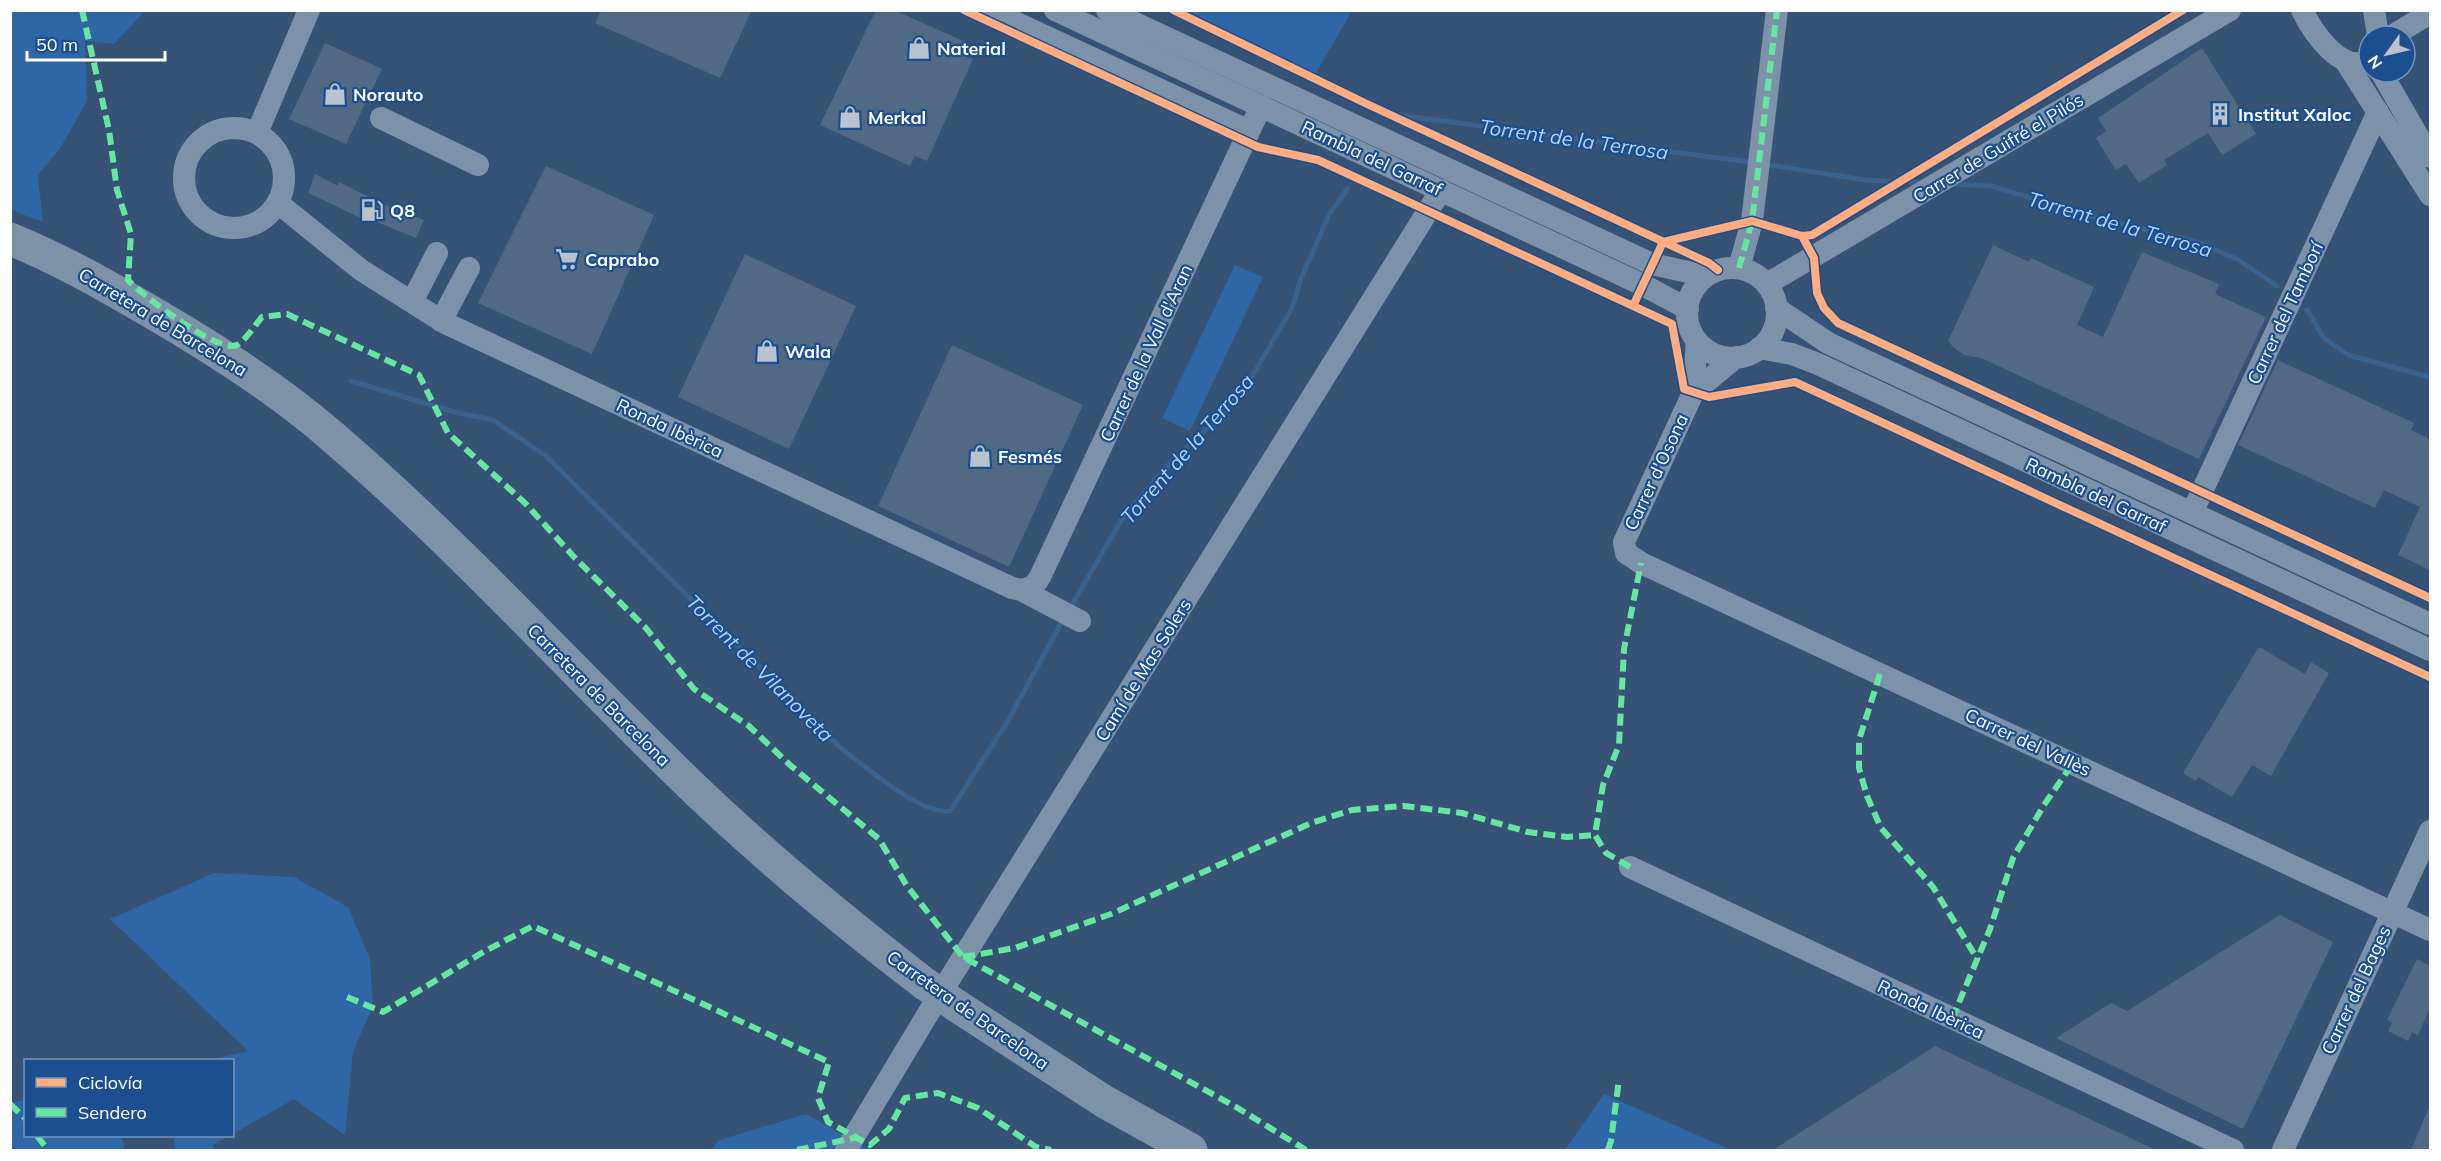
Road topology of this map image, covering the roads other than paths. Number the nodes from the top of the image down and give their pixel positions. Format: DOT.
graph roads {
  1 [pos="309,10"];
  2 [pos="989,10"];
  3 [pos="1056,10"];
  4 [pos="1107,10"];
  5 [pos="1777,10"];
  6 [pos="2230,10"];
  7 [pos="2302,10"];
  8 [pos="2430,14"];
  9 [pos="2413,24"];
  10 [pos="2346,62"];
  11 [pos="2357,64"];
  12 [pos="2388,84"];
  13 [pos="1261,106"];
  14 [pos="2378,112"];
  15 [pos="381,118"];
  16 [pos="1249,131"];
  17 [pos="257,133"];
  18 [pos="1365,143"];
  19 [pos="1388,153"];
  20 [pos="2430,157"];
  21 [pos="478,165"];
  22 [pos="1441,190"];
  23 [pos="2430,195"];
  24 [pos="278,203"];
  25 [pos="10,239"];
  26 [pos="437,253"];
  27 [pos="469,268"];
  28 [pos="1739,268"];
  29 [pos="1706,276"];
  30 [pos="1767,284"];
  31 [pos="412,302"];
  32 [pos="1776,308"];
  33 [pos="1688,309"];
  34 [pos="441,321"];
  35 [pos="1697,341"];
  36 [pos="1759,348"];
  37 [pos="1736,357"];
  38 [pos="1693,393"];
  39 [pos="2192,513"];
  40 [pos="1626,553"];
  41 [pos="1021,590"];
  42 [pos="1080,621"];
  43 [pos="2430,624"];
  44 [pos="2430,650"];
  45 [pos="2430,831"];
  46 [pos="1630,867"];
  47 [pos="2392,912"];
  48 [pos="2430,930"];
  49 [pos="846,1150"];
  50 [pos="1191,1150"];
  51 [pos="2233,1150"];
  52 [pos="2283,1150"];
  1 -- 17 [label="street"];
  2 -- 16 [label="street"];
  3 -- 13 [label="street, Rambla del Garraf"];
  4 -- 18 [label="street, Rambla del Garraf"];
  5 -- 28 [label="street"];
  6 -- 30 [label="street, Carrer de Guifré el Pilós"];
  7 -- 10 [label="street"];
  8 -- 9 [label="street"];
  10 -- 11 [label="street"];
  10 -- 14 [label="street"];
  12 -- 20 [label="street"];
  13 -- 16 [label="street, Carrer de la Vall d'Aran"];
  13 -- 18 [label="street, Rambla del Garraf"];
  14 -- 23 [label="street"];
  14 -- 39 [label="street, Carrer del Tamborí"];
  15 -- 21 [label="street"];
  16 -- 41 [label="street, Carrer de la Vall d'Aran"];
  17 -- 24 [label="street"];
  17 -- 24 [label="street"];
  18 -- 19 [label="street, Rambla del Garraf"];
  19 -- 22 [label="street, Rambla del Garraf"];
  19 -- 29 [label="street, Rambla del Garraf"];
  22 -- 33 [label="street, Rambla del Garraf"];
  22 -- 49 [label="street, Camí de Mas Solers"];
  24 -- 31 [label="street, Ronda Ibèrica"];
  25 -- 50 [label="highway, Carretera de Barcelona, bridge"];
  26 -- 31 [label="street"];
  27 -- 34 [label="street"];
  28 -- 29 [label="street, Rambla del Garraf"];
  28 -- 30 [label="street"];
  29 -- 33 [label="street"];
  30 -- 32 [label="street"];
  31 -- 34 [label="street, Ronda Ibèrica"];
  32 -- 36 [label="street"];
  32 -- 39 [label="street, Rambla del Garraf"];
  33 -- 35 [label="street"];
  34 -- 41 [label="street, Ronda Ibèrica"];
  35 -- 37 [label="street"];
  35 -- 38 [label="street, Carrer d'Osona"];
  36 -- 37 [label="street"];
  36 -- 44 [label="street, Rambla del Garraf"];
  37 -- 38 [label="street, Carrer d'Osona"];
  38 -- 40 [label="street, Carrer d'Osona"];
  39 -- 43 [label="street, Rambla del Garraf"];
  40 -- 47 [label="street, Carrer del Vallès"];
  41 -- 42 [label="street, Ronda Ibèrica"];
  45 -- 47 [label="street, Carrer del Bages"];
  46 -- 51 [label="street, Ronda Ibèrica"];
  47 -- 48 [label="street, Carrer del Vallès"];
  47 -- 52 [label="street, Carrer del Bages"];
}
